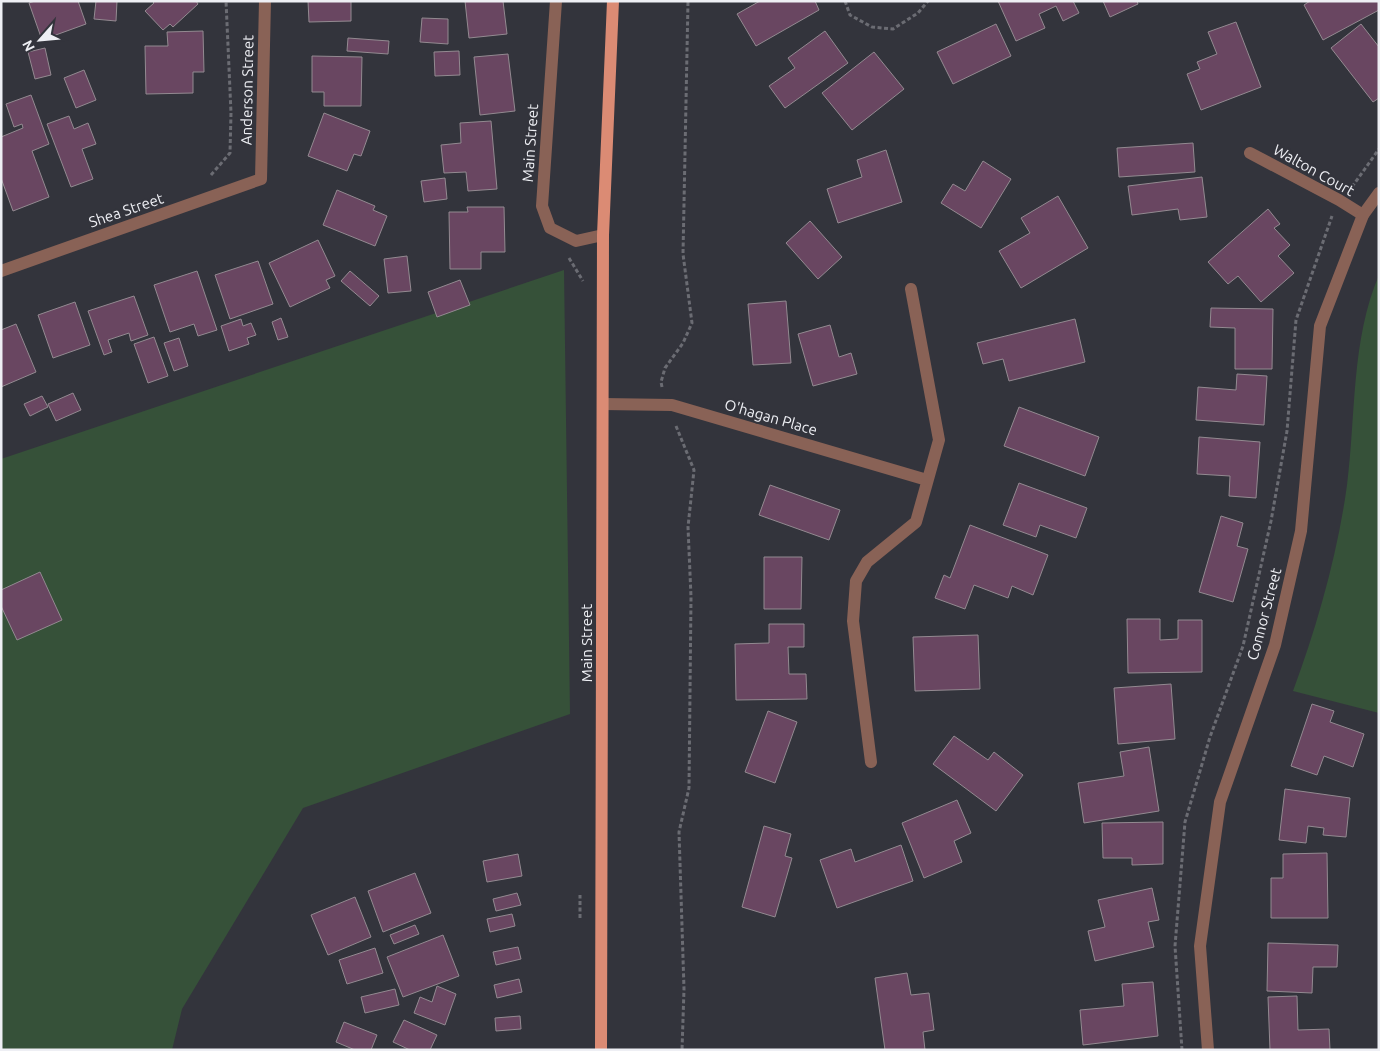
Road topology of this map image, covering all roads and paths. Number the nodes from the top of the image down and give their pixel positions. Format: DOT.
graph roads {
  1 [pos="226,1"];
  2 [pos="265,1"];
  3 [pos="556,1"];
  4 [pos="613,1"];
  5 [pos="688,1"];
  6 [pos="845,1"];
  7 [pos="928,1"];
  8 [pos="1379,149"];
  9 [pos="1250,153"];
  10 [pos="203,178"];
  11 [pos="261,179"];
  12 [pos="1379,193"];
  13 [pos="1339,200"];
  14 [pos="1363,215"];
  15 [pos="603,235"];
  16 [pos="1,271"];
  17 [pos="911,289"];
  18 [pos="603,404"];
  19 [pos="667,404"];
  20 [pos="927,480"];
  21 [pos="871,762"];
  22 [pos="601,1050"];
  23 [pos="682,1050"];
  24 [pos="1182,1050"];
  25 [pos="1208,1050"];
  1 -- 10 [label="path"];
  2 -- 11 [label="street, Anderson Street"];
  3 -- 15 [label="street, Main Street"];
  4 -- 15 [label="main road, Main Street"];
  5 -- 19 [label="path"];
  6 -- 7 [label="path"];
  8 -- 13 [label="path"];
  9 -- 13 [label="street, Walton Court"];
  11 -- 16 [label="street, Shea Street"];
  12 -- 14 [label="street, Connor Street"];
  13 -- 14 [label="street, Walton Court"];
  13 -- 24 [label="path"];
  14 -- 25 [label="street, Connor Street"];
  15 -- 18 [label="main road, Main Street"];
  17 -- 20 [label="street"];
  18 -- 19 [label="street, O'hagan Place"];
  18 -- 22 [label="main road, Main Street"];
  19 -- 20 [label="street, O'hagan Place"];
  19 -- 23 [label="path"];
  20 -- 21 [label="street"];
}
